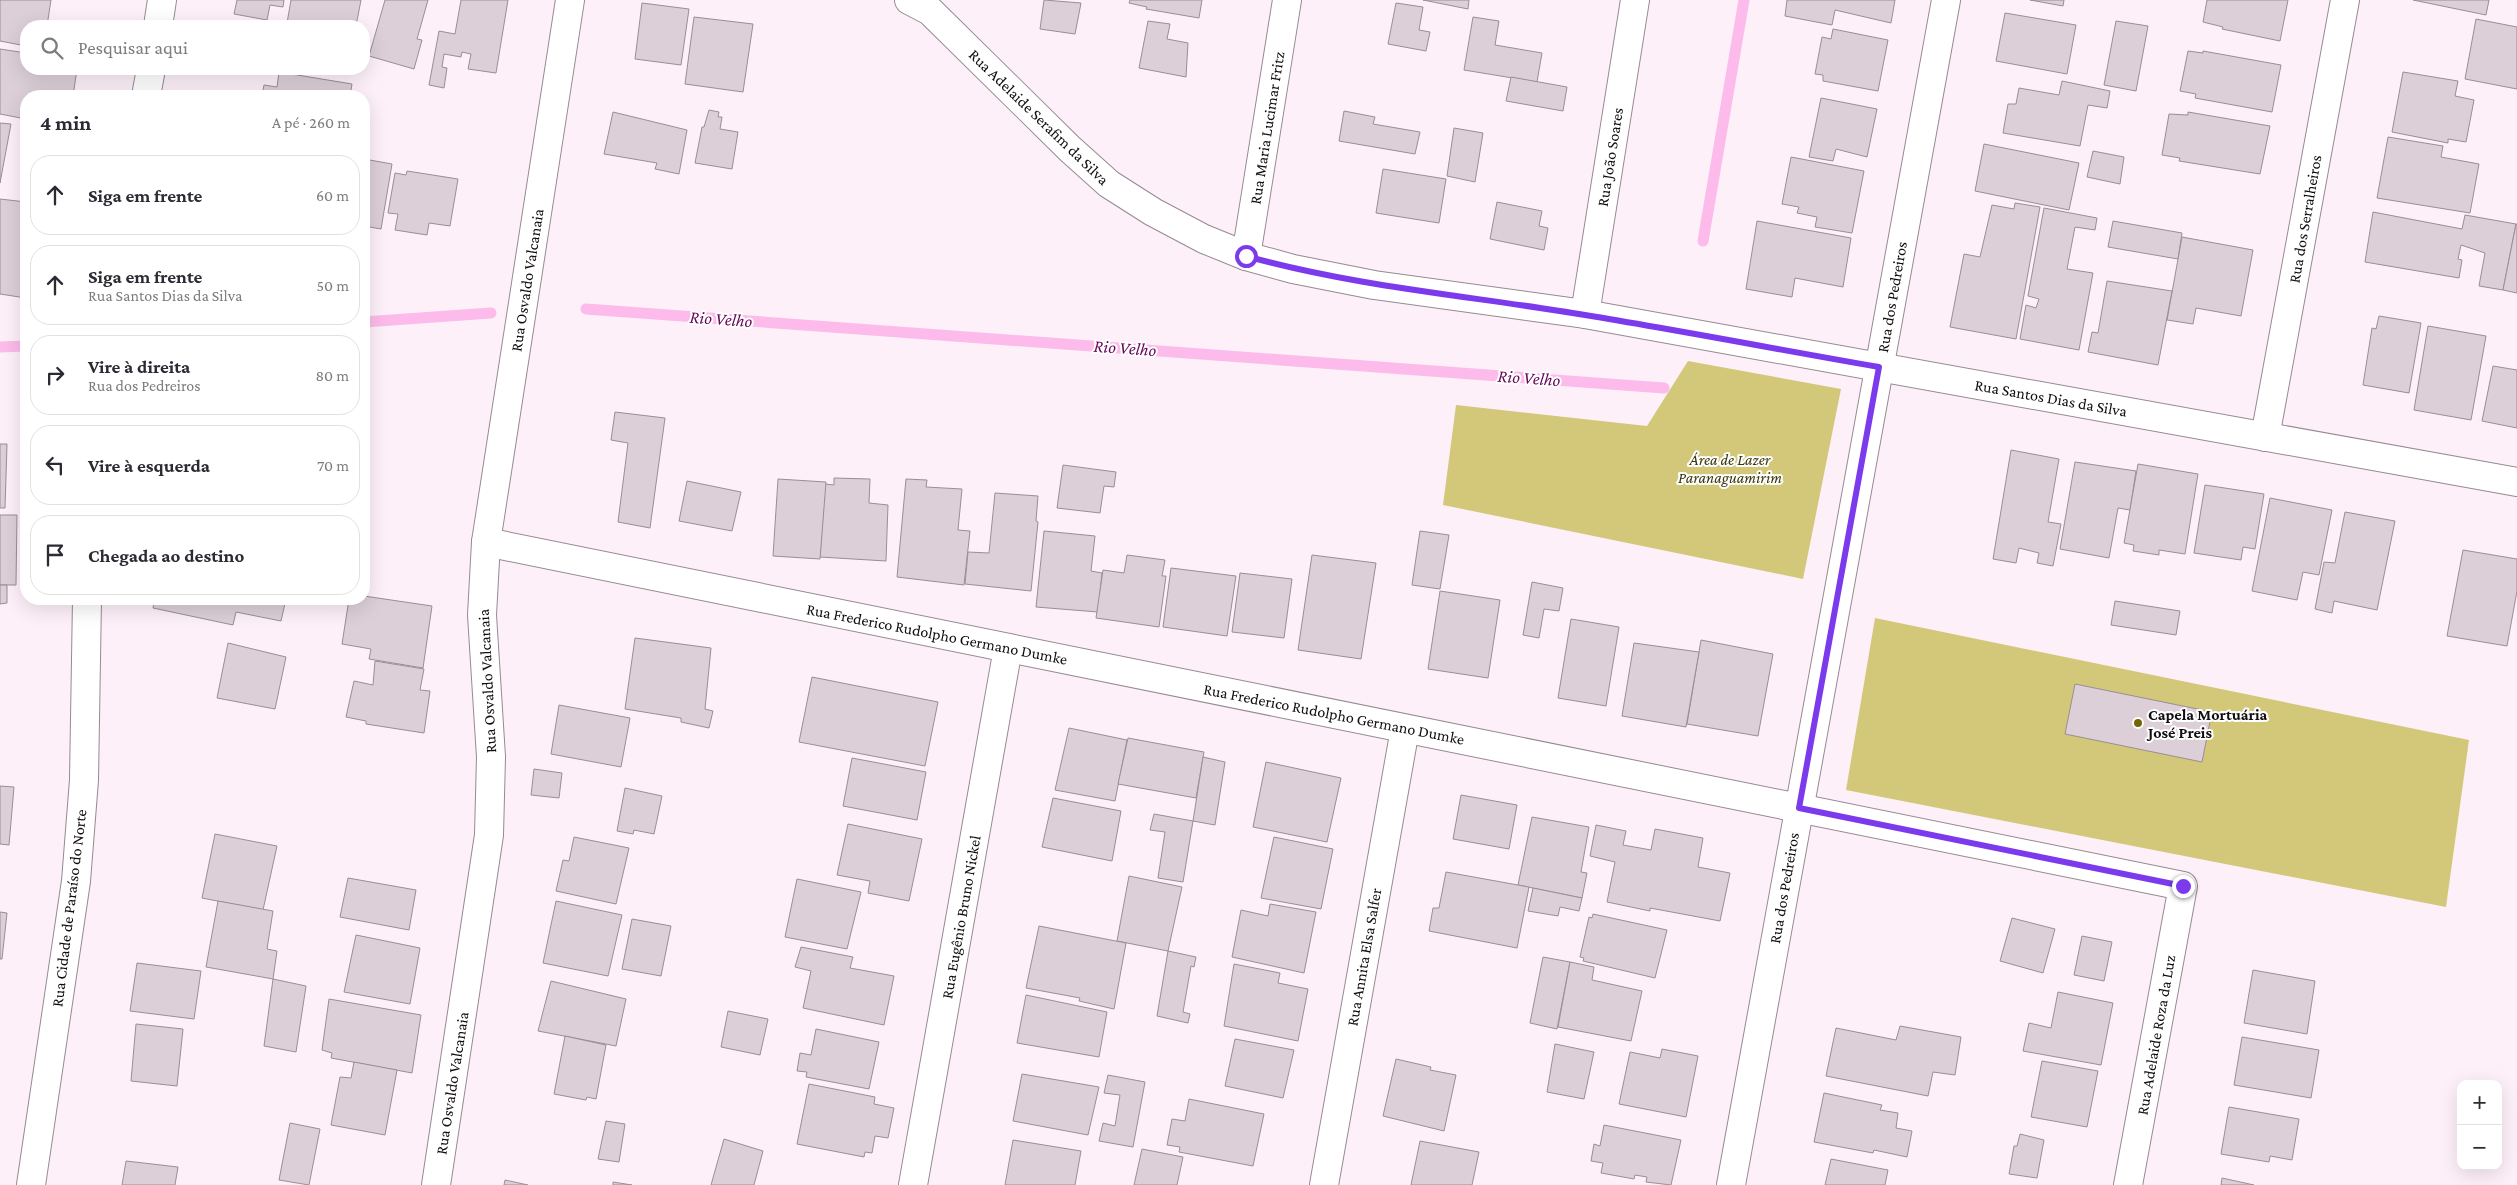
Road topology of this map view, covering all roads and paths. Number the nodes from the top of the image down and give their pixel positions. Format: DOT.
graph roads {
  1 [pos="162,0"];
  2 [pos="570,0"];
  3 [pos="1287,0"];
  4 [pos="1635,0"];
  5 [pos="1946,0"];
  6 [pos="2345,0"];
  7 [pos="923,4"];
  8 [pos="159,20"];
  9 [pos="150,75"];
  10 [pos="147,90"];
  11 [pos="1246,256"];
  12 [pos="1584,314"];
  13 [pos="1879,367"];
  14 [pos="2265,437"];
  15 [pos="2517,482"];
  16 [pos="486,542"];
  17 [pos="87,605"];
  18 [pos="1008,648"];
  19 [pos="1404,729"];
  20 [pos="1799,808"];
  21 [pos="2183,886"];
  22 [pos="30,1185"];
  23 [pos="436,1185"];
  24 [pos="913,1185"];
  25 [pos="1324,1185"];
  26 [pos="1731,1185"];
  27 [pos="2128,1185"];
  1 -- 8 [label="street"];
  2 -- 16 [label="street, Rua Osvaldo Valcanaia"];
  3 -- 11 [label="street, Rua Maria Lucimar Fritz"];
  4 -- 12 [label="street, Rua João Soares"];
  5 -- 13 [label="street, Rua dos Pedreiros"];
  6 -- 14 [label="street, Rua dos Serralheiros"];
  7 -- 11 [label="street, Rua Adelaide Serafim da Silva"];
  9 -- 10 [label="street"];
  11 -- 12 [label="street, Rua Adelaide Serafim da Silva"];
  12 -- 13 [label="street, Rua Santos Dias da Silva"];
  13 -- 14 [label="street, Rua Santos Dias da Silva"];
  13 -- 20 [label="street, Rua dos Pedreiros"];
  14 -- 15 [label="street, Rua Santos Dias da Silva"];
  16 -- 18 [label="street, Rua Frederico Rudolpho Germano Dumke"];
  16 -- 23 [label="street, Rua Osvaldo Valcanaia"];
  17 -- 22 [label="street, Rua Cidade de Paraíso do Norte"];
  18 -- 19 [label="street, Rua Frederico Rudolpho Germano Dumke"];
  18 -- 24 [label="street, Rua Eugênio Bruno Nickel"];
  19 -- 20 [label="street, Rua Frederico Rudolpho Germano Dumke"];
  19 -- 25 [label="street, Rua Annita Elsa Salfer"];
  20 -- 21 [label="street, Rua Frederico Rudolpho Germano Dumke"];
  20 -- 26 [label="street, Rua dos Pedreiros"];
  21 -- 27 [label="street, Rua Adelaide Roza da Luz"];
}
